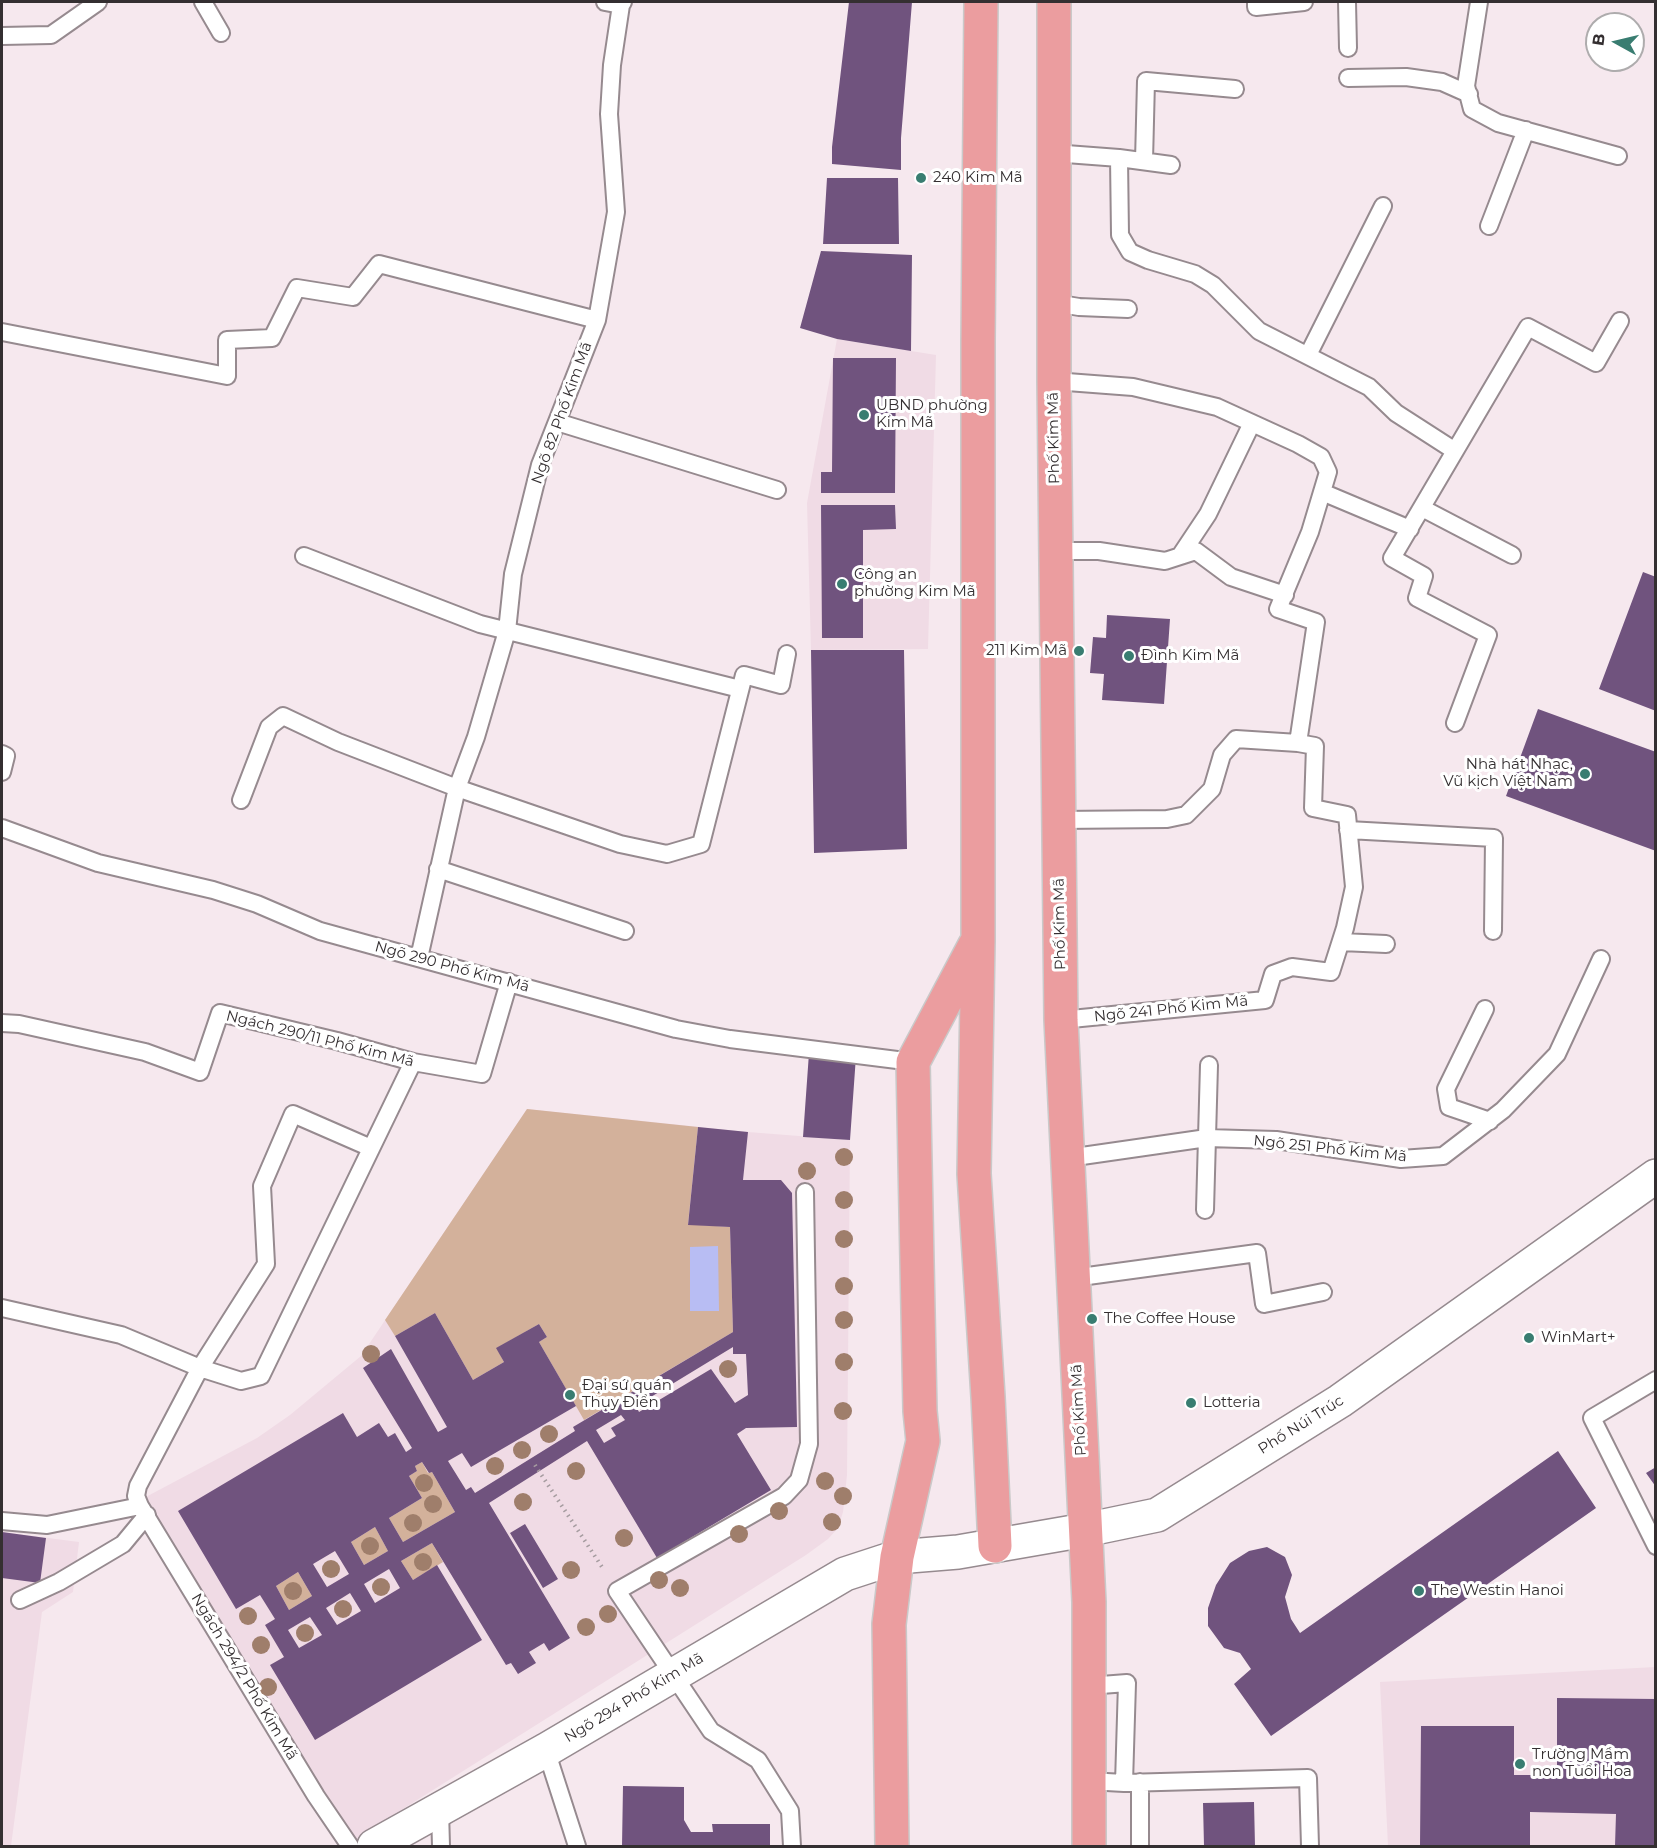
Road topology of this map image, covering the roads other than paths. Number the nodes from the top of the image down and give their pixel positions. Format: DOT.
graph roads {
  1 [pos="98,2"];
  2 [pos="203,2"];
  3 [pos="981,2"];
  4 [pos="1054,2"];
  5 [pos="1256,2"];
  6 [pos="1304,2"];
  7 [pos="1347,2"];
  8 [pos="1479,2"];
  9 [pos="616,3"];
  10 [pos="221,33"];
  11 [pos="2,36"];
  12 [pos="1348,48"];
  13 [pos="1348,78"];
  14 [pos="1234,89"];
  15 [pos="1468,94"];
  16 [pos="1526,130"];
  17 [pos="1053,153"];
  18 [pos="1618,156"];
  19 [pos="1119,158"];
  20 [pos="1144,161"];
  21 [pos="1171,165"];
  22 [pos="1383,206"];
  23 [pos="1489,226"];
  24 [pos="1054,303"];
  25 [pos="1128,309"];
  26 [pos="597,320"];
  27 [pos="1620,321"];
  28 [pos="2,332"];
  29 [pos="1308,355"];
  30 [pos="1054,381"];
  31 [pos="557,422"];
  32 [pos="1252,423"];
  33 [pos="1455,451"];
  34 [pos="777,490"];
  35 [pos="1322,492"];
  36 [pos="1422,508"];
  37 [pos="1410,529"];
  38 [pos="1056,551"];
  39 [pos="1512,555"];
  40 [pos="304,556"];
  41 [pos="1180,556"];
  42 [pos="1285,595"];
  43 [pos="507,631"];
  44 [pos="787,654"];
  45 [pos="740,689"];
  46 [pos="1455,723"];
  47 [pos="1298,744"];
  48 [pos="2,754"];
  49 [pos="2,772"];
  50 [pos="457,788"];
  51 [pos="241,800"];
  52 [pos="1058,820"];
  53 [pos="2,828"];
  54 [pos="1348,830"];
  55 [pos="438,869"];
  56 [pos="1493,931"];
  57 [pos="625,932"];
  58 [pos="978,941"];
  59 [pos="1341,942"];
  60 [pos="1386,944"];
  61 [pos="419,958"];
  62 [pos="1601,959"];
  63 [pos="509,982"];
  64 [pos="1485,1009"];
  65 [pos="1061,1020"];
  66 [pos="2,1023"];
  67 [pos="413,1062"];
  68 [pos="913,1062"];
  69 [pos="1209,1065"];
  70 [pos="1490,1121"];
  71 [pos="1207,1138"];
  72 [pos="371,1148"];
  73 [pos="1068,1158"];
  74 [pos="1656,1176"];
  75 [pos="805,1192"];
  76 [pos="1205,1210"];
  77 [pos="1073,1278"];
  78 [pos="1323,1292"];
  79 [pos="2,1308"];
  80 [pos="200,1368"];
  81 [pos="1656,1380"];
  82 [pos="144,1511"];
  83 [pos="2,1521"];
  84 [pos="1085,1530"];
  85 [pos="995,1546"];
  86 [pos="1656,1546"];
  87 [pos="897,1557"];
  88 [pos="20,1600"];
  89 [pos="672,1675"];
  90 [pos="1088,1686"];
  91 [pos="546,1750"];
  92 [pos="1089,1781"];
  93 [pos="1132,1783"];
  94 [pos="440,1810"];
  95 [pos="350,1846"];
  96 [pos="374,1846"];
  97 [pos="441,1846"];
  98 [pos="577,1846"];
  99 [pos="792,1846"];
  100 [pos="892,1846"];
  101 [pos="1089,1846"];
  102 [pos="1140,1846"];
  103 [pos="1310,1846"];
  1 -- 11 [label="lane"];
  2 -- 10 [label="lane"];
  3 -- 58 [label="main road"];
  4 -- 17 [label="main road, Phố Kim Mã"];
  5 -- 6 [label="lane"];
  7 -- 12 [label="lane"];
  8 -- 15 [label="lane"];
  9 -- 26 [label="lane, Ngõ 82 Phố Kim Mã"];
  13 -- 15 [label="lane"];
  14 -- 20 [label="lane"];
  15 -- 16 [label="lane"];
  16 -- 18 [label="lane"];
  16 -- 23 [label="lane"];
  17 -- 19 [label="lane"];
  17 -- 24 [label="main road, Phố Kim Mã"];
  19 -- 20 [label="lane"];
  19 -- 29 [label="lane"];
  20 -- 21 [label="lane"];
  22 -- 29 [label="lane"];
  24 -- 25 [label="lane"];
  24 -- 30 [label="main road, Phố Kim Mã"];
  26 -- 28 [label="lane"];
  26 -- 31 [label="lane, Ngõ 82 Phố Kim Mã"];
  27 -- 33 [label="lane"];
  29 -- 33 [label="lane"];
  30 -- 32 [label="lane"];
  30 -- 38 [label="main road, Phố Kim Mã"];
  31 -- 34 [label="lane"];
  31 -- 43 [label="lane, Ngõ 82 Phố Kim Mã"];
  32 -- 35 [label="lane"];
  32 -- 41 [label="lane"];
  33 -- 36 [label="lane"];
  35 -- 37 [label="lane"];
  35 -- 42 [label="lane"];
  36 -- 37 [label="lane"];
  36 -- 39 [label="lane"];
  37 -- 46 [label="lane"];
  38 -- 41 [label="lane"];
  38 -- 52 [label="main road, Phố Kim Mã"];
  40 -- 43 [label="lane"];
  41 -- 42 [label="lane"];
  42 -- 47 [label="lane"];
  43 -- 45 [label="lane"];
  43 -- 50 [label="lane, Ngõ 82 Phố Kim Mã"];
  44 -- 45 [label="lane"];
  45 -- 50 [label="lane"];
  47 -- 52 [label="lane"];
  47 -- 54 [label="lane"];
  48 -- 49 [label="lane"];
  50 -- 51 [label="lane"];
  50 -- 55 [label="lane, Ngõ 82 Phố Kim Mã"];
  52 -- 65 [label="main road, Phố Kim Mã"];
  53 -- 61 [label="lane, Ngõ 290 Phố Kim Mã"];
  54 -- 56 [label="lane"];
  54 -- 59 [label="lane"];
  55 -- 57 [label="lane"];
  55 -- 61 [label="lane, Ngõ 82 Phố Kim Mã"];
  58 -- 68 [label="main road"];
  58 -- 85 [label="main road"];
  59 -- 60 [label="lane"];
  59 -- 65 [label="lane, Ngõ 241 Phố Kim Mã"];
  61 -- 63 [label="lane, Ngõ 290 Phố Kim Mã"];
  62 -- 70 [label="lane, Ngõ 251 Phố Kim Mã"];
  63 -- 67 [label="lane, Ngách 290/11 Phố Kim Mã"];
  63 -- 68 [label="lane, Ngõ 290 Phố Kim Mã"];
  64 -- 70 [label="lane"];
  65 -- 73 [label="main road, Phố Kim Mã"];
  66 -- 67 [label="lane, Ngách 290/11 Phố Kim Mã"];
  67 -- 72 [label="lane"];
  68 -- 87 [label="main road"];
  69 -- 71 [label="lane"];
  70 -- 71 [label="lane, Ngõ 251 Phố Kim Mã"];
  71 -- 73 [label="lane, Ngõ 251 Phố Kim Mã"];
  71 -- 76 [label="lane"];
  72 -- 80 [label="lane"];
  72 -- 80 [label="lane"];
  73 -- 77 [label="main road, Phố Kim Mã"];
  74 -- 84 [label="street, Phố Núi Trúc"];
  75 -- 89 [label="lane"];
  77 -- 78 [label="lane"];
  77 -- 84 [label="main road, Phố Kim Mã"];
  79 -- 80 [label="lane"];
  80 -- 82 [label="lane"];
  81 -- 86 [label="lane"];
  82 -- 83 [label="lane"];
  82 -- 88 [label="lane"];
  82 -- 95 [label="lane, Ngách 294/2 Phố Kim Mã"];
  84 -- 85 [label="street, Phố Núi Trúc"];
  84 -- 90 [label="main road, Phố Kim Mã"];
  85 -- 87 [label="street, Phố Núi Trúc"];
  87 -- 89 [label="street, Ngõ 294 Phố Kim Mã"];
  87 -- 100 [label="main road"];
  89 -- 91 [label="street, Ngõ 294 Phố Kim Mã"];
  89 -- 99 [label="lane"];
  90 -- 92 [label="main road, Phố Kim Mã"];
  90 -- 93 [label="lane"];
  91 -- 94 [label="street, Ngõ 294 Phố Kim Mã"];
  91 -- 98 [label="lane"];
  92 -- 93 [label="lane"];
  92 -- 101 [label="main road, Phố Kim Mã"];
  93 -- 102 [label="lane"];
  93 -- 103 [label="lane"];
  94 -- 96 [label="street, Ngõ 294 Phố Kim Mã"];
  94 -- 97 [label="lane"];
}
